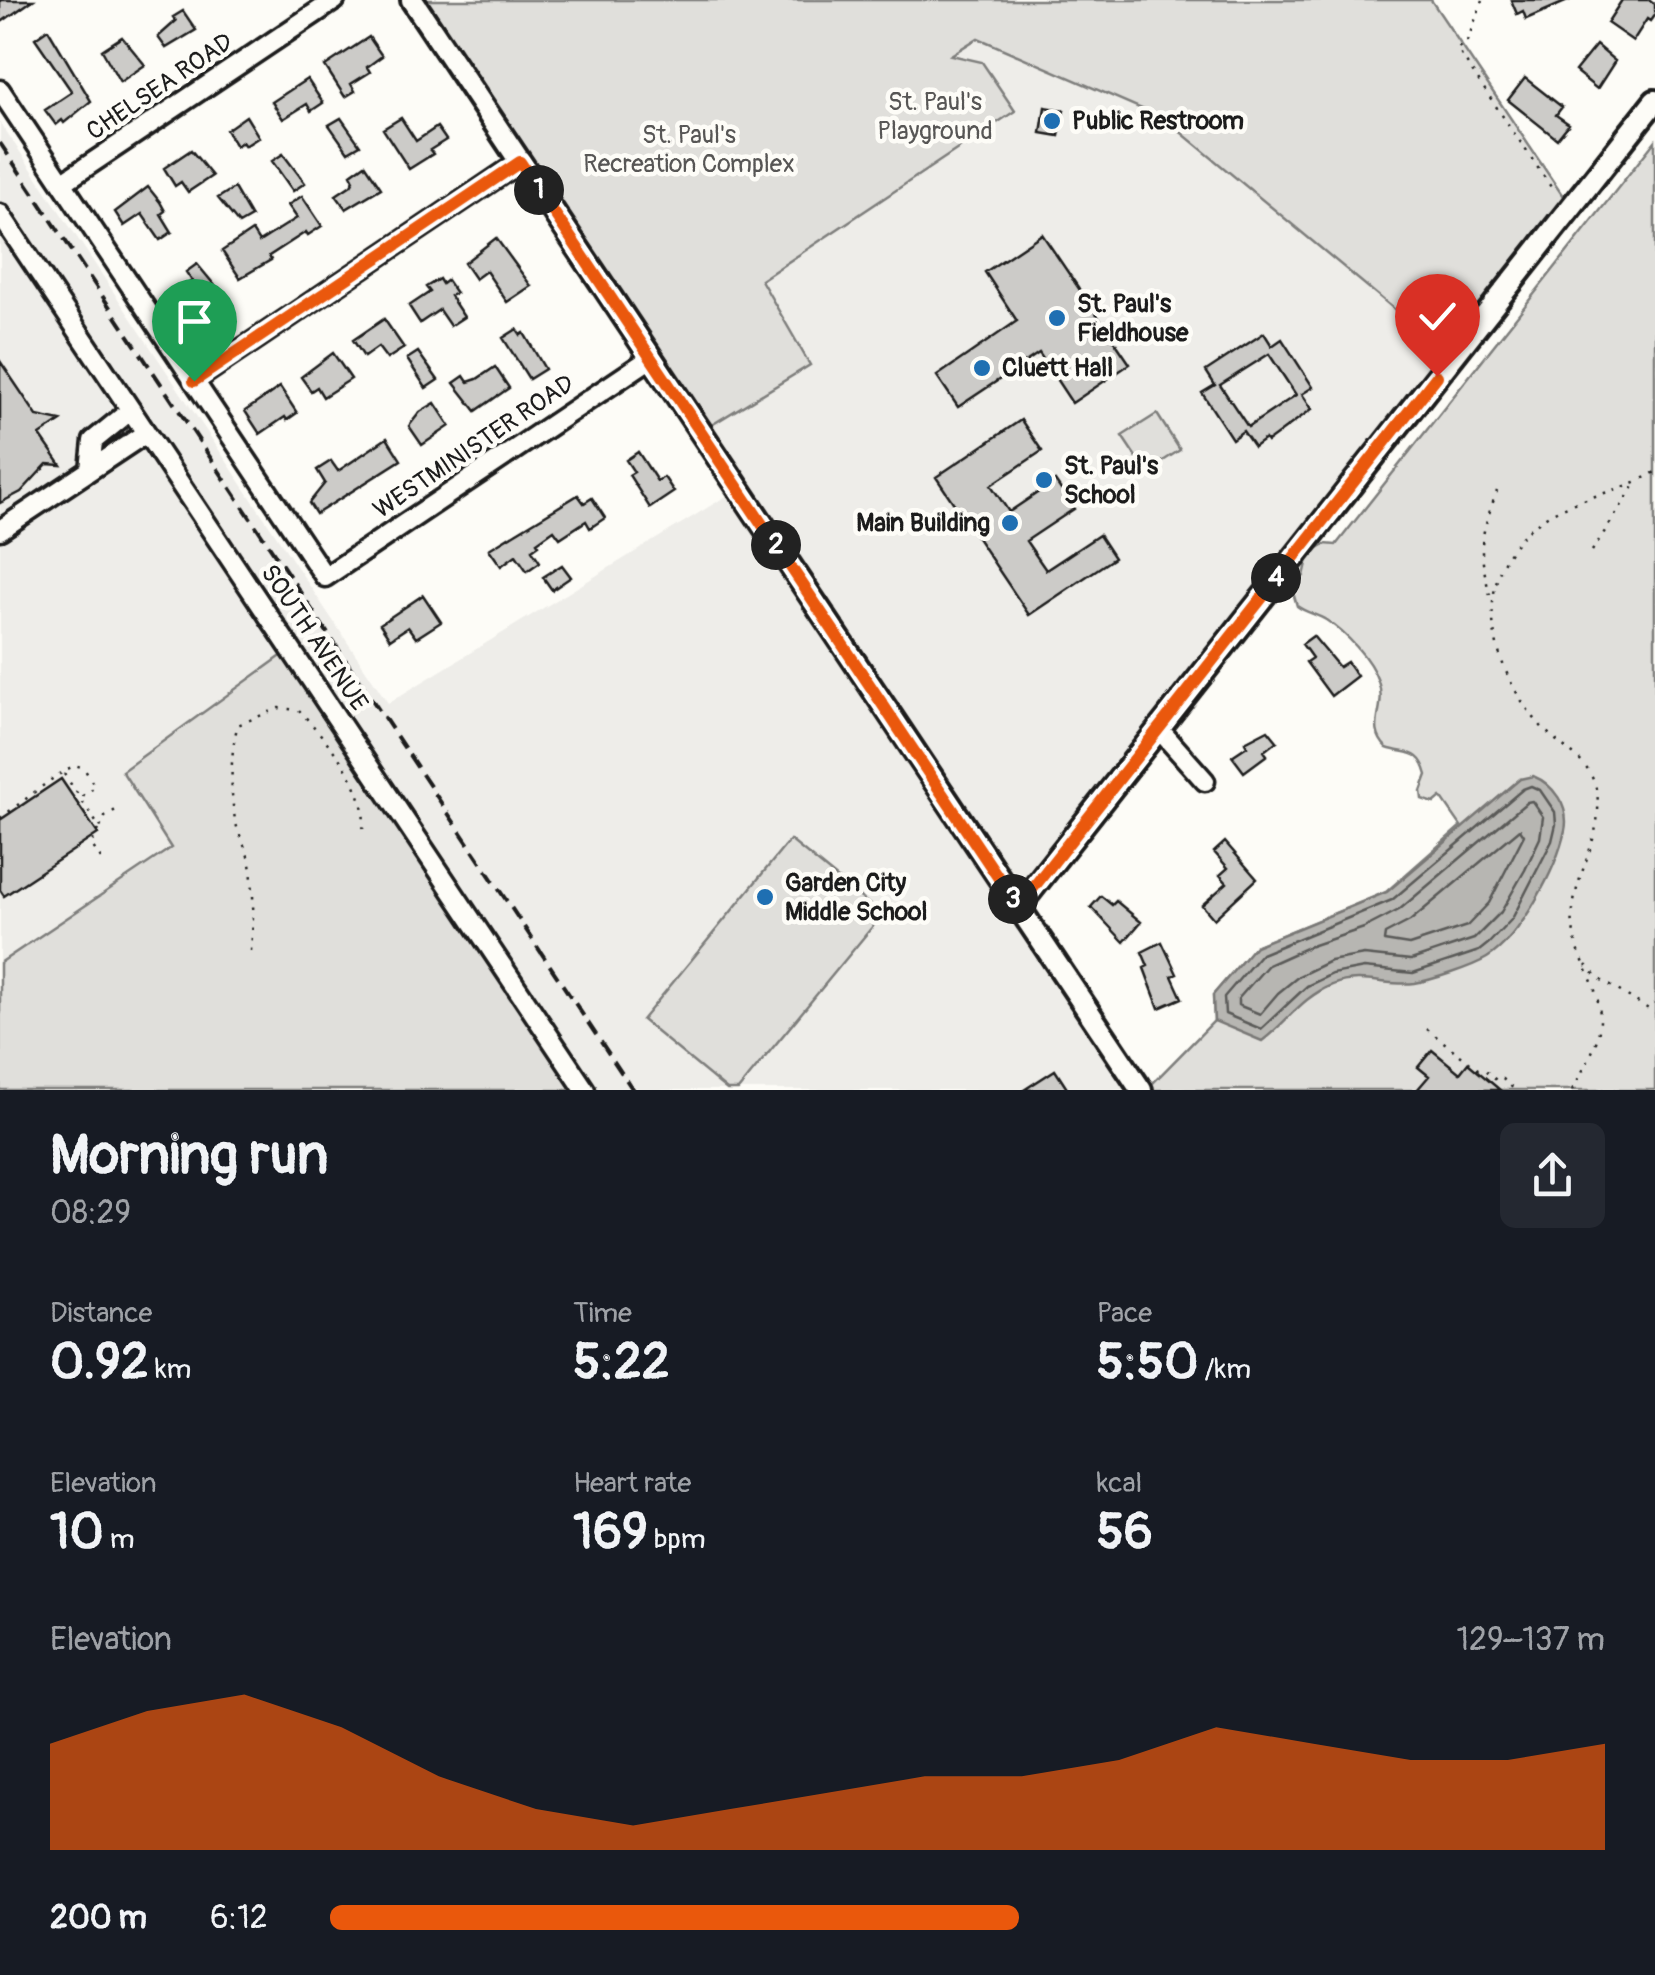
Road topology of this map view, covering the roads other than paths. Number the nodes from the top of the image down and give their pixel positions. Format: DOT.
graph roads {
  1 [pos="335,0"];
  2 [pos="412,0"];
  3 [pos="0,90"];
  4 [pos="1655,101"];
  5 [pos="520,162"];
  6 [pos="62,183"];
  7 [pos="0,214"];
  8 [pos="651,358"];
  9 [pos="194,381"];
  10 [pos="131,410"];
  11 [pos="146,433"];
  12 [pos="90,470"];
  13 [pos="0,530"];
  14 [pos="1158,728"];
  15 [pos="1205,781"];
  16 [pos="1018,907"];
  17 [pos="586,1090"];
  18 [pos="1142,1090"];
  1 -- 6 [label="street, CHELSEA ROAD"];
  2 -- 5 [label="main road"];
  3 -- 6 [label="street"];
  4 -- 14 [label="main road"];
  5 -- 8 [label="main road"];
  5 -- 9 [label="street"];
  6 -- 9 [label="street"];
  7 -- 10 [label="street, SOUTH AVENUE"];
  8 -- 9 [label="street, WESTMINISTER ROAD"];
  8 -- 16 [label="main road"];
  10 -- 11 [label="street, SOUTH AVENUE"];
  10 -- 12 [label="street"];
  11 -- 12 [label="street"];
  11 -- 17 [label="street, SOUTH AVENUE"];
  12 -- 13 [label="street"];
  14 -- 15 [label="street"];
  14 -- 16 [label="main road"];
  16 -- 18 [label="main road"];
}
